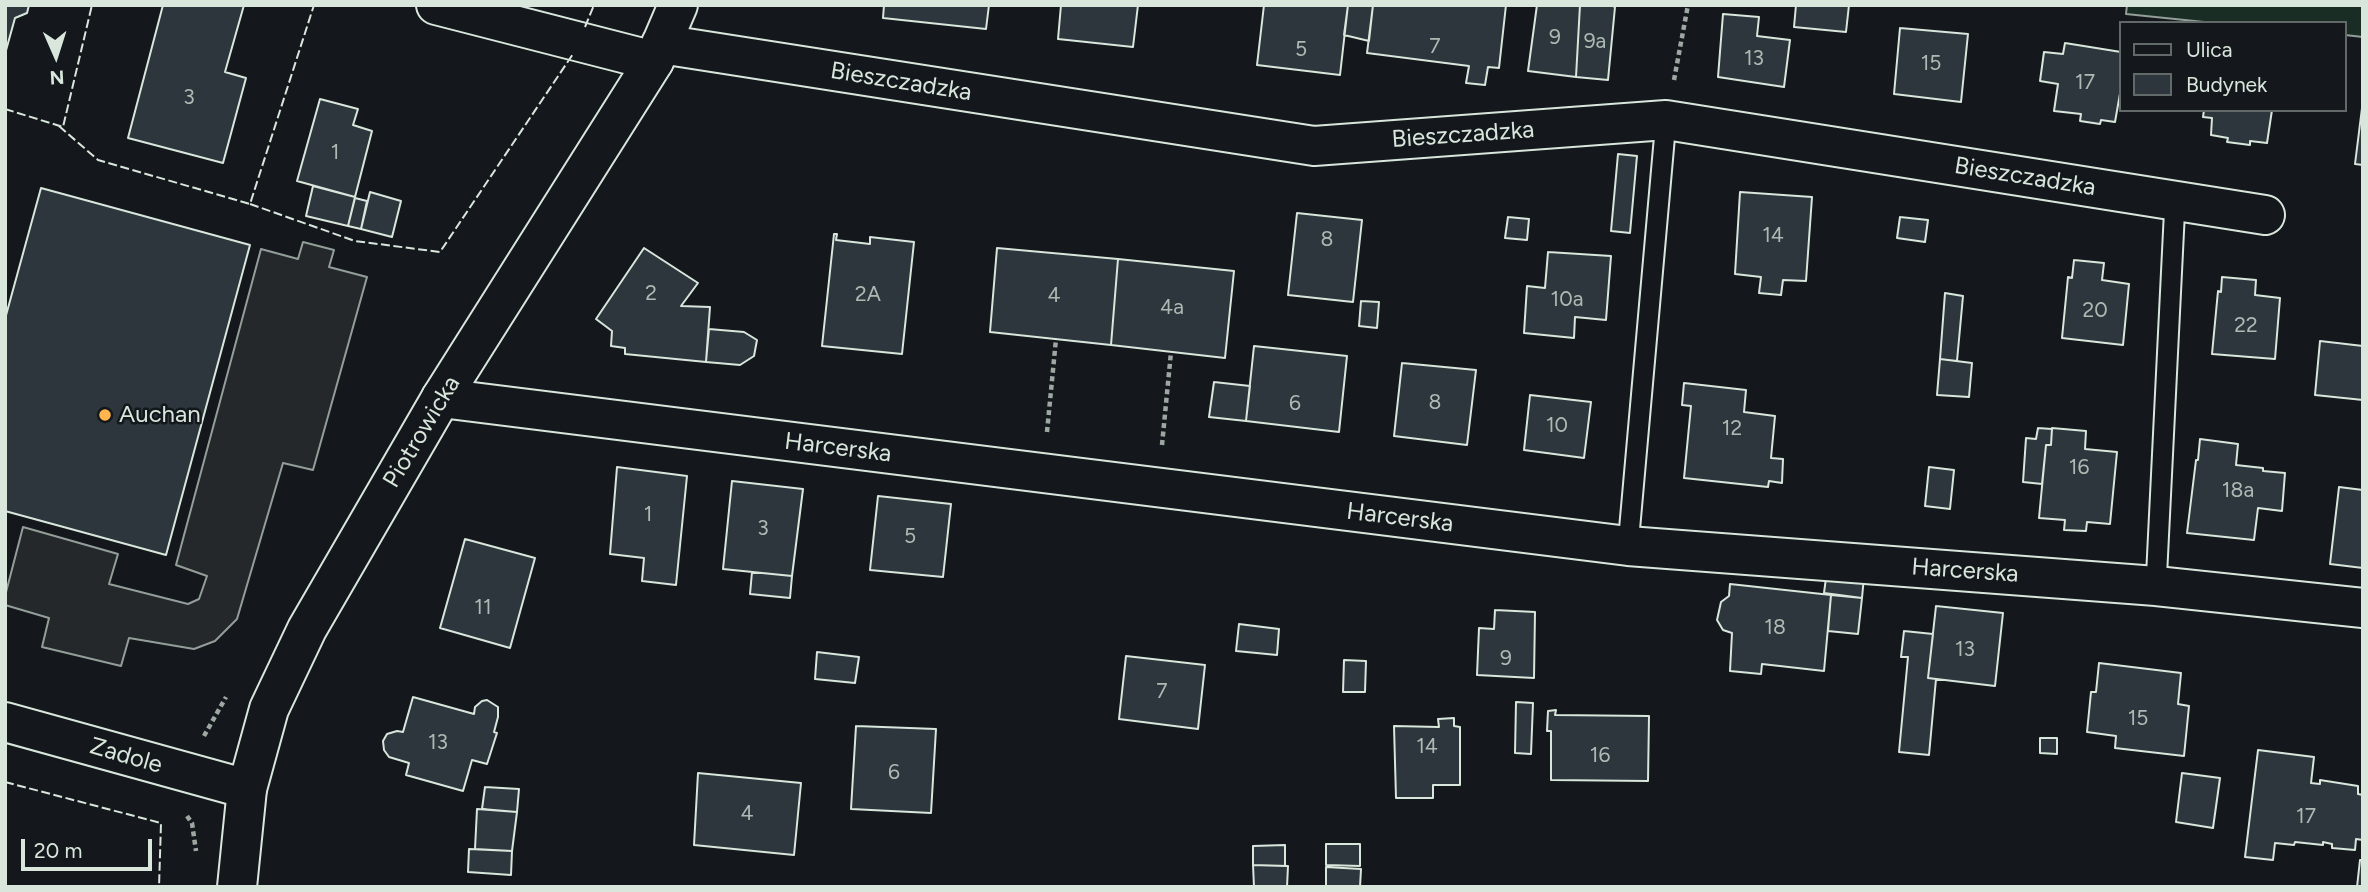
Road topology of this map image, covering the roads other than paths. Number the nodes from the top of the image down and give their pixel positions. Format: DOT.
graph roads {
  1 [pos="436,5"];
  2 [pos="678,5"];
  3 [pos="657,52"];
  4 [pos="1666,120"];
  5 [pos="2175,201"];
  6 [pos="2265,215"];
  7 [pos="441,398"];
  8 [pos="1628,546"];
  9 [pos="2155,586"];
  10 [pos="2363,608"];
  11 [pos="5,722"];
  12 [pos="247,789"];
  13 [pos="237,887"];
  1 -- 3 [label="street, Bieszczadzka"];
  2 -- 3 [label="street, Piotrowicka"];
  3 -- 4 [label="street, Bieszczadzka"];
  3 -- 7 [label="street, Piotrowicka"];
  4 -- 5 [label="street, Bieszczadzka"];
  4 -- 8 [label="lane"];
  5 -- 6 [label="street, Bieszczadzka"];
  5 -- 9 [label="lane"];
  7 -- 8 [label="street, Harcerska"];
  7 -- 12 [label="street, Piotrowicka"];
  8 -- 9 [label="street, Harcerska"];
  9 -- 10 [label="street, Harcerska"];
  11 -- 12 [label="street, Zadole"];
  12 -- 13 [label="street, Piotrowicka"];
}
